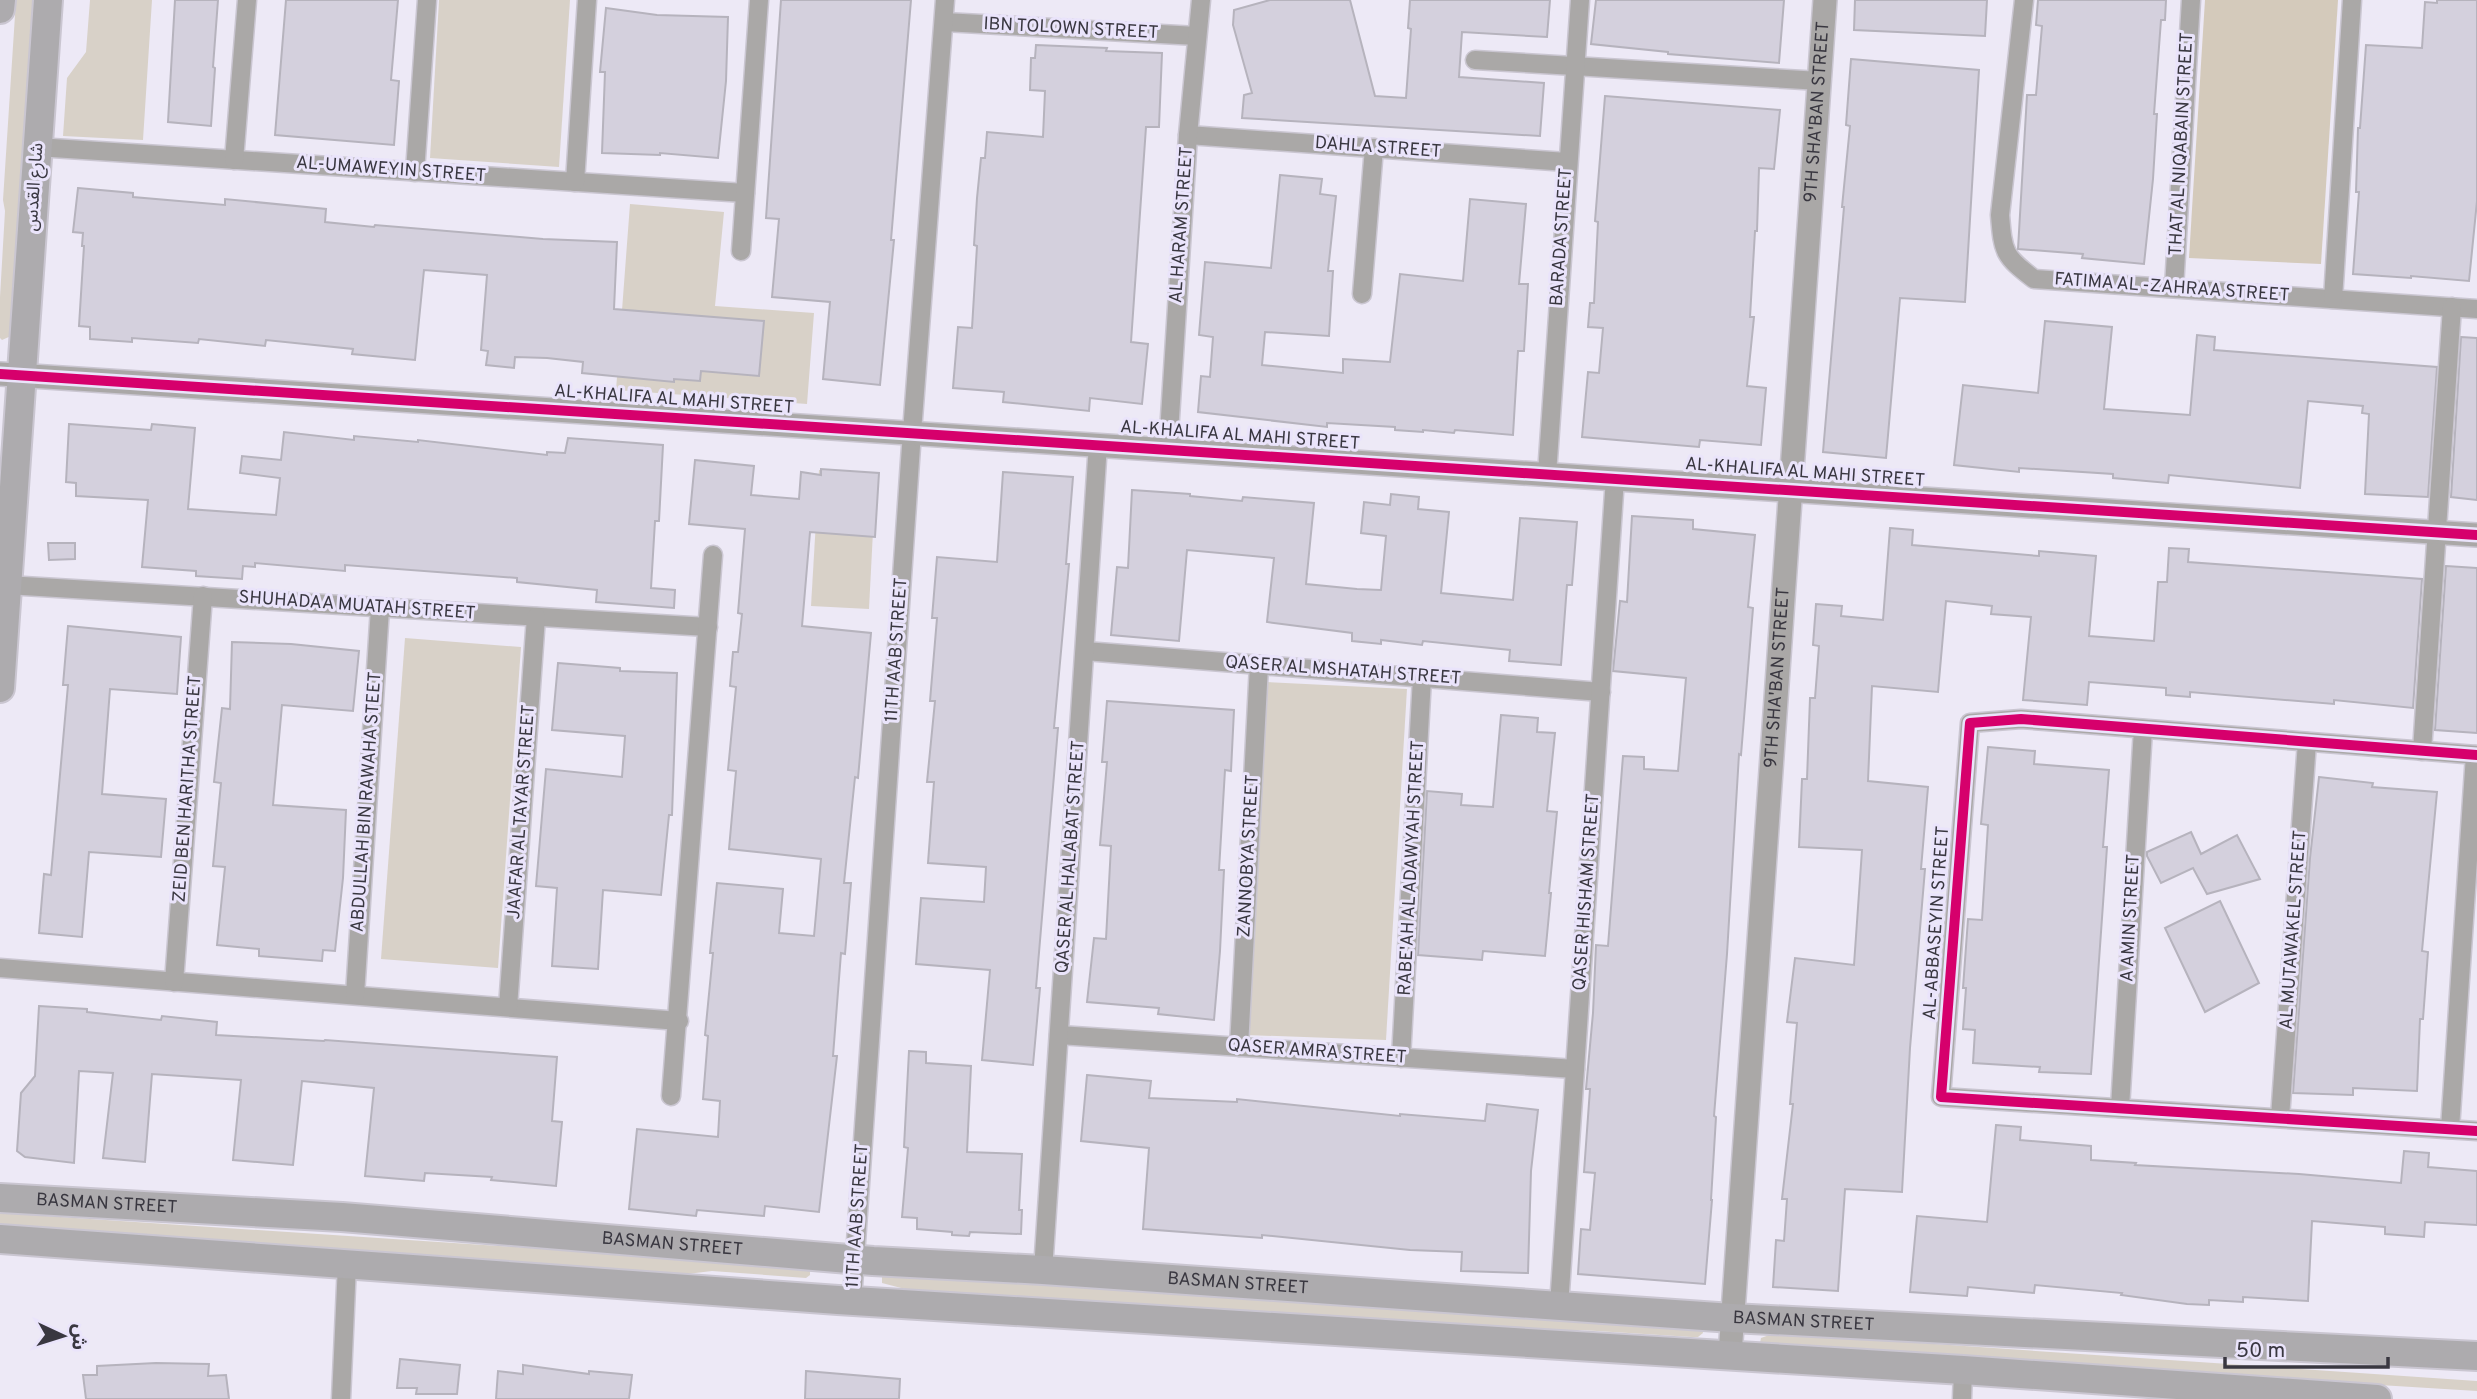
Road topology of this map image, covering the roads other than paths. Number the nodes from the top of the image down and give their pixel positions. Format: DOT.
graph roads {
  1 [pos="1,0"];
  2 [pos="48,0"];
  3 [pos="247,0"];
  4 [pos="427,0"];
  5 [pos="587,0"];
  6 [pos="759,0"];
  7 [pos="945,0"];
  8 [pos="1201,0"];
  9 [pos="1580,0"];
  10 [pos="1825,0"];
  11 [pos="2024,0"];
  12 [pos="2191,0"];
  13 [pos="2352,0"];
  14 [pos="0,9"];
  15 [pos="944,22"];
  16 [pos="1197,36"];
  17 [pos="1475,60"];
  18 [pos="1574,66"];
  19 [pos="1820,81"];
  20 [pos="1188,135"];
  21 [pos="37,147"];
  22 [pos="1374,148"];
  23 [pos="234,160"];
  24 [pos="1567,162"];
  25 [pos="415,172"];
  26 [pos="575,182"];
  27 [pos="746,193"];
  28 [pos="741,251"];
  29 [pos="2174,288"];
  30 [pos="1362,294"];
  31 [pos="2333,299"];
  32 [pos="2452,307"];
  33 [pos="2477,309"];
  34 [pos="11,374"];
  35 [pos="912,432"];
  36 [pos="1098,444"];
  37 [pos="1168,449"];
  38 [pos="1547,474"];
  39 [pos="1615,478"];
  40 [pos="1791,490"];
  41 [pos="2437,532"];
  42 [pos="2477,535"];
  43 [pos="713,555"];
  44 [pos="7,584"];
  45 [pos="203,596"];
  46 [pos="380,608"];
  47 [pos="536,617"];
  48 [pos="708,627"];
  49 [pos="1085,651"];
  50 [pos="1259,665"];
  51 [pos="1422,677"];
  52 [pos="0,688"];
  53 [pos="1601,692"];
  54 [pos="2143,729"];
  55 [pos="2307,742"];
  56 [pos="2422,751"];
  57 [pos="2476,755"];
  58 [pos="0,968"];
  59 [pos="174,982"];
  60 [pos="355,995"];
  61 [pos="508,1007"];
  62 [pos="679,1021"];
  63 [pos="1059,1035"];
  64 [pos="1240,1047"];
  65 [pos="1401,1058"];
  66 [pos="1575,1069"];
  67 [pos="671,1096"];
  68 [pos="2120,1108"];
  69 [pos="2280,1118"];
  70 [pos="2450,1129"];
  71 [pos="2477,1130"];
  72 [pos="6,1194"];
  73 [pos="0,1239"];
  74 [pos="855,1259"];
  75 [pos="347,1265"];
  76 [pos="1043,1270"];
  77 [pos="852,1300"];
  78 [pos="1559,1306"];
  79 [pos="1732,1318"];
  80 [pos="1730,1356"];
  81 [pos="2477,1356"];
  82 [pos="1963,1370"];
  83 [pos="341,1399"];
  84 [pos="1962,1399"];
  85 [pos="2376,1399"];
  1 -- 14 [label="main road"];
  2 -- 21 [label="main road, شارع القدس"];
  3 -- 23 [label="street"];
  4 -- 25 [label="street"];
  5 -- 26 [label="street"];
  6 -- 27 [label="street"];
  7 -- 15 [label="street, 11TH AAB STREET"];
  8 -- 16 [label="street, AL HARAM STREET"];
  9 -- 18 [label="street, BARADA STREET"];
  10 -- 19 [label="street, 9TH SHA'BAN STREET"];
  11 -- 29 [label="street, FATIMA AL -ZAHRAA STREET"];
  12 -- 29 [label="street, THAT AL NIQABAIN STREET"];
  13 -- 31 [label="street"];
  15 -- 16 [label="street, IBN TOLOWN STREET"];
  15 -- 35 [label="street, 11TH AAB STREET"];
  16 -- 20 [label="street, AL HARAM STREET"];
  17 -- 18 [label="street"];
  18 -- 19 [label="street"];
  18 -- 24 [label="street, BARADA STREET"];
  19 -- 40 [label="street, 9TH SHA'BAN STREET"];
  20 -- 22 [label="street, DAHLA STREET"];
  20 -- 37 [label="street, AL HARAM STREET"];
  21 -- 23 [label="street, AL-UMAWEYIN STREET"];
  21 -- 34 [label="main road, شارع القدس"];
  22 -- 24 [label="street, DAHLA STREET"];
  22 -- 30 [label="street"];
  23 -- 25 [label="street, AL-UMAWEYIN STREET"];
  24 -- 38 [label="street, BARADA STREET"];
  25 -- 26 [label="street, AL-UMAWEYIN STREET"];
  26 -- 27 [label="street, AL-UMAWEYIN STREET"];
  27 -- 28 [label="street"];
  29 -- 31 [label="street, FATIMA AL -ZAHRAA STREET"];
  31 -- 32 [label="street, FATIMA AL -ZAHRAA STREET"];
  32 -- 33 [label="street, FATIMA AL -ZAHRAA STREET"];
  32 -- 41 [label="street"];
  34 -- 35 [label="street, AL-KHALIFA AL MAHI STREET"];
  34 -- 44 [label="main road, شارع القدس"];
  35 -- 36 [label="street, AL-KHALIFA AL MAHI STREET"];
  35 -- 74 [label="street, 11TH AAB STREET"];
  36 -- 37 [label="street, AL-KHALIFA AL MAHI STREET"];
  36 -- 49 [label="street, QASER AL HALABAT STREET"];
  37 -- 38 [label="street, AL-KHALIFA AL MAHI STREET"];
  38 -- 39 [label="street, AL-KHALIFA AL MAHI STREET"];
  39 -- 40 [label="street, AL-KHALIFA AL MAHI STREET"];
  39 -- 53 [label="street, QASER HISHAM STREET"];
  40 -- 41 [label="street, AL-KHALIFA AL MAHI STREET"];
  40 -- 79 [label="street, 9TH SHA'BAN STREET"];
  41 -- 42 [label="street, AL-KHALIFA AL MAHI STREET"];
  41 -- 56 [label="street"];
  43 -- 48 [label="street"];
  44 -- 45 [label="street, SHUHADAA MUATAH STREET"];
  44 -- 52 [label="main road, شارع القدس"];
  45 -- 46 [label="street, SHUHADAA MUATAH STREET"];
  45 -- 59 [label="street, ZEID BEN HARITHA STREET"];
  46 -- 47 [label="street, SHUHADAA MUATAH STREET"];
  46 -- 60 [label="street, ABDULLAH BIN RAWAHA STEET"];
  47 -- 48 [label="street, SHUHADAA MUATAH STREET"];
  47 -- 61 [label="street, JAAFAR AL TAYAR STREET"];
  48 -- 62 [label="street"];
  49 -- 50 [label="street, QASER AL MSHATAH STREET"];
  49 -- 63 [label="street, QASER AL HALABAT STREET"];
  50 -- 51 [label="street, QASER AL MSHATAH STREET"];
  50 -- 64 [label="street, ZANNOBYA STREET"];
  51 -- 53 [label="street, QASER AL MSHATAH STREET"];
  51 -- 65 [label="street, RABE'AH AL ADAWYAH STREET"];
  53 -- 66 [label="street, QASER HISHAM STREET"];
  54 -- 55 [label="street, AL-ABBASEYIN STREET"];
  54 -- 68 [label="street, A AMIN STREET"];
  54 -- 68 [label="street, AL-ABBASEYIN STREET"];
  55 -- 56 [label="street, AL-ABBASEYIN STREET"];
  55 -- 69 [label="street, AL MUTAWAKEL STREET"];
  56 -- 57 [label="street, AL-ABBASEYIN STREET"];
  57 -- 70 [label="street"];
  58 -- 59 [label="street"];
  59 -- 60 [label="street"];
  60 -- 61 [label="street"];
  61 -- 62 [label="street"];
  62 -- 67 [label="street"];
  63 -- 64 [label="street, QASER AMRA STREET"];
  63 -- 76 [label="street, QASER AL HALABAT STREET"];
  64 -- 65 [label="street, QASER AMRA STREET"];
  65 -- 66 [label="street, QASER AMRA STREET"];
  66 -- 78 [label="street, QASER HISHAM STREET"];
  68 -- 69 [label="street, AL-ABBASEYIN STREET"];
  69 -- 70 [label="street, AL-ABBASEYIN STREET"];
  70 -- 71 [label="street, AL-ABBASEYIN STREET"];
  72 -- 74 [label="main road, BASMAN STREET"];
  73 -- 75 [label="main road"];
  74 -- 76 [label="main road, BASMAN STREET"];
  74 -- 77 [label="street, 11TH AAB STREET"];
  75 -- 77 [label="main road"];
  75 -- 83 [label="street"];
  76 -- 78 [label="main road, BASMAN STREET"];
  77 -- 80 [label="main road"];
  78 -- 79 [label="main road, BASMAN STREET"];
  79 -- 80 [label="street, 9TH SHA'BAN STREET"];
  79 -- 81 [label="main road, BASMAN STREET"];
  80 -- 82 [label="main road"];
  82 -- 84 [label="street"];
  82 -- 85 [label="main road"];
}
